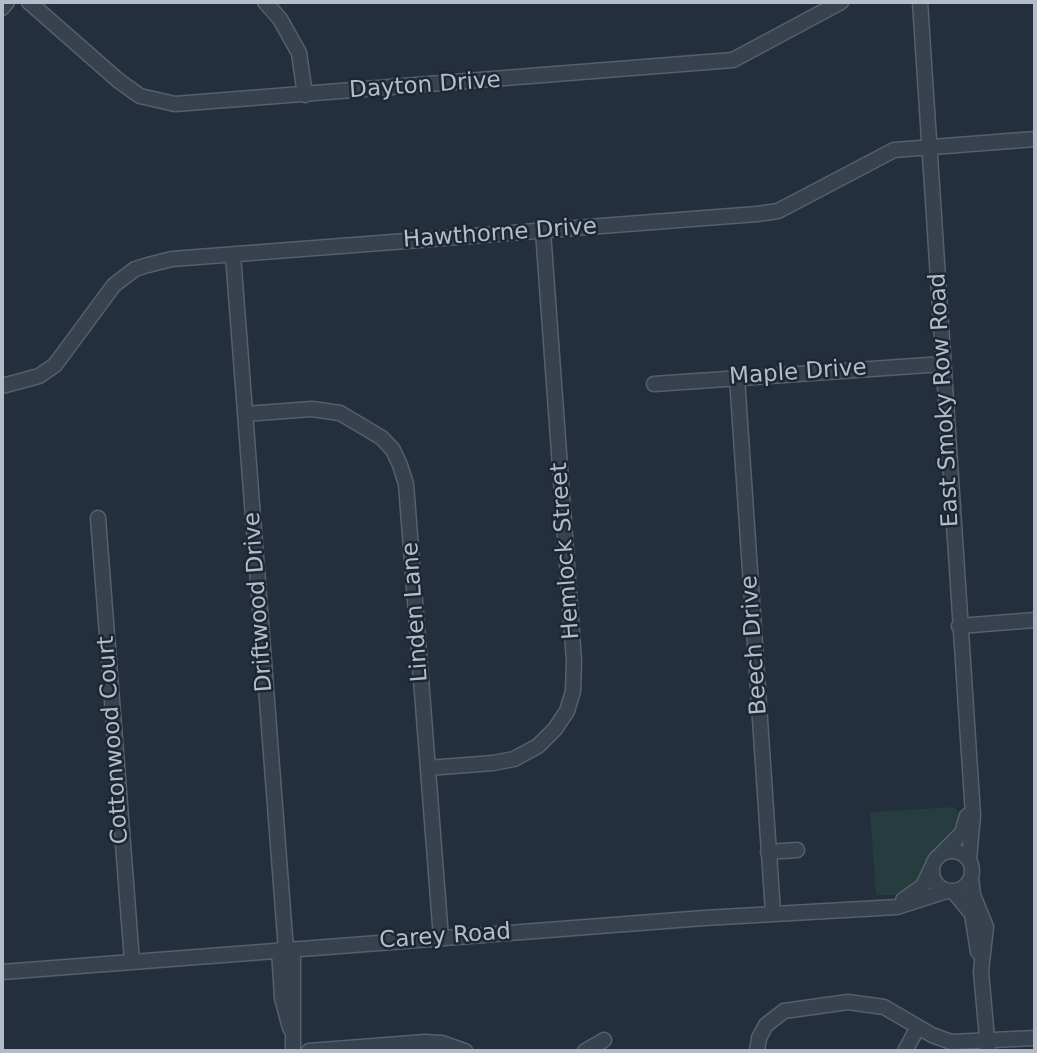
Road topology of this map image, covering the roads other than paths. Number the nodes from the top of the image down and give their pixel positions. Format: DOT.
graph roads {
  1 [pos="7,2"];
  2 [pos="29,2"];
  3 [pos="265,2"];
  4 [pos="841,2"];
  5 [pos="920,2"];
  6 [pos="2,8"];
  7 [pos="305,95"];
  8 [pos="1035,139"];
  9 [pos="930,146"];
  10 [pos="543,231"];
  11 [pos="233,255"];
  12 [pos="943,363"];
  13 [pos="737,377"];
  14 [pos="654,384"];
  15 [pos="2,386"];
  16 [pos="245,414"];
  17 [pos="98,518"];
  18 [pos="1035,620"];
  19 [pos="959,626"];
  20 [pos="428,768"];
  21 [pos="970,798"];
  22 [pos="797,850"];
  23 [pos="768,852"];
  24 [pos="937,859"];
  25 [pos="969,860"];
  26 [pos="971,877"];
  27 [pos="950,891"];
  28 [pos="888,906"];
  29 [pos="773,914"];
  30 [pos="441,937"];
  31 [pos="286,950"];
  32 [pos="132,961"];
  33 [pos="981,963"];
  34 [pos="2,972"];
  35 [pos="918,1027"];
  36 [pos="1035,1038"];
  37 [pos="604,1040"];
  38 [pos="293,1044"];
  39 [pos="987,1046"];
  40 [pos="309,1051"];
  41 [pos="465,1051"];
  42 [pos="585,1051"];
  43 [pos="757,1051"];
  44 [pos="905,1051"];
  1 -- 6 [label="street"];
  2 -- 7 [label="street, Dayton Drive"];
  3 -- 7 [label="street"];
  4 -- 7 [label="street, Dayton Drive"];
  5 -- 9 [label="street, East Smoky Row Road"];
  8 -- 9 [label="street, Hawthorne Drive"];
  9 -- 10 [label="street, Hawthorne Drive"];
  9 -- 12 [label="street, East Smoky Row Road"];
  10 -- 11 [label="street, Hawthorne Drive"];
  10 -- 20 [label="street, Hemlock Street"];
  11 -- 15 [label="street, Hawthorne Drive"];
  11 -- 16 [label="street, Driftwood Drive"];
  12 -- 13 [label="street, Maple Drive"];
  12 -- 19 [label="street, East Smoky Row Road"];
  13 -- 14 [label="street, Maple Drive"];
  13 -- 23 [label="street, Beech Drive"];
  16 -- 20 [label="street, Linden Lane"];
  16 -- 31 [label="street, Driftwood Drive"];
  17 -- 32 [label="street, Cottonwood Court"];
  18 -- 19 [label="street"];
  19 -- 21 [label="street, East Smoky Row Road"];
  20 -- 30 [label="street, Linden Lane"];
  21 -- 24 [label="street, East Smoky Row Road"];
  21 -- 25 [label="street, East Smoky Row Road"];
  22 -- 23 [label="street"];
  23 -- 29 [label="street, Beech Drive"];
  24 -- 25 [label="street"];
  24 -- 27 [label="street"];
  24 -- 28 [label="street, Carey Road"];
  25 -- 26 [label="street"];
  26 -- 27 [label="street"];
  26 -- 33 [label="street"];
  27 -- 28 [label="street, Carey Road"];
  27 -- 33 [label="street"];
  28 -- 29 [label="street, Carey Road"];
  29 -- 30 [label="street, Carey Road"];
  30 -- 31 [label="street, Carey Road"];
  31 -- 32 [label="street, Carey Road"];
  31 -- 38 [label="street, Driftwood Drive"];
  32 -- 34 [label="street, Carey Road"];
  33 -- 39 [label="street"];
  35 -- 39 [label="street"];
  35 -- 43 [label="street"];
  35 -- 44 [label="street"];
  36 -- 39 [label="street"];
  37 -- 42 [label="street"];
  40 -- 41 [label="street"];
}
